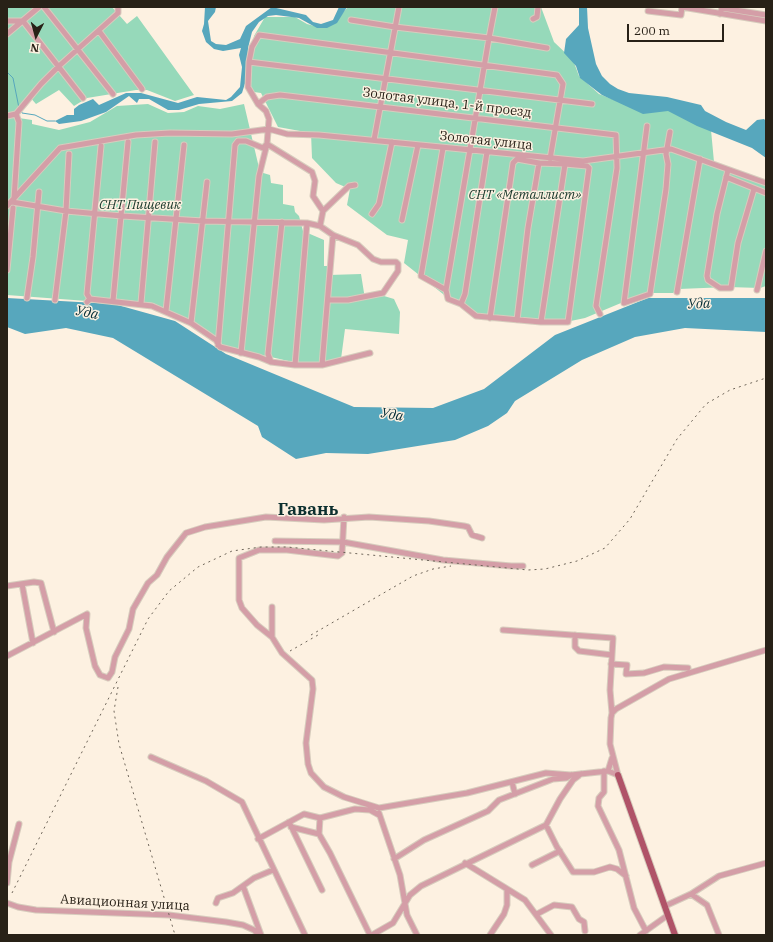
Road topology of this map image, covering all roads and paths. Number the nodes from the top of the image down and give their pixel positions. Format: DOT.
graph roads {
  1 [pos="39,7"];
  2 [pos="44,7"];
  3 [pos="118,7"];
  4 [pos="399,7"];
  5 [pos="495,7"];
  6 [pos="538,7"];
  7 [pos="682,7"];
  8 [pos="648,11"];
  9 [pos="720,14"];
  10 [pos="766,15"];
  11 [pos="533,19"];
  12 [pos="351,20"];
  13 [pos="7,21"];
  14 [pos="23,21"];
  15 [pos="766,21"];
  16 [pos="395,27"];
  17 [pos="99,32"];
  18 [pos="7,34"];
  19 [pos="489,38"];
  20 [pos="547,48"];
  21 [pos="78,49"];
  22 [pos="391,54"];
  23 [pos="249,62"];
  24 [pos="485,64"];
  25 [pos="59,66"];
  26 [pos="386,78"];
  27 [pos="142,89"];
  28 [pos="482,90"];
  29 [pos="113,94"];
  30 [pos="83,98"];
  31 [pos="560,100"];
  32 [pos="258,104"];
  33 [pos="592,104"];
  34 [pos="380,106"];
  35 [pos="16,114"];
  36 [pos="7,116"];
  37 [pos="477,117"];
  38 [pos="647,126"];
  39 [pos="556,128"];
  40 [pos="269,129"];
  41 [pos="670,132"];
  42 [pos="374,140"];
  43 [pos="128,142"];
  44 [pos="155,142"];
  45 [pos="392,142"];
  46 [pos="267,144"];
  47 [pos="184,145"];
  48 [pos="418,145"];
  49 [pos="101,146"];
  50 [pos="443,148"];
  51 [pos="668,149"];
  52 [pos="471,150"];
  53 [pos="487,152"];
  54 [pos="643,152"];
  55 [pos="70,154"];
  56 [pos="616,155"];
  57 [pos="550,159"];
  58 [pos="700,159"];
  59 [pos="541,161"];
  60 [pos="565,164"];
  61 [pos="728,170"];
  62 [pos="726,178"];
  63 [pos="206,182"];
  64 [pos="766,183"];
  65 [pos="355,185"];
  66 [pos="754,189"];
  67 [pos="39,192"];
  68 [pos="766,193"];
  69 [pos="11,202"];
  70 [pos="38,207"];
  71 [pos="13,208"];
  72 [pos="323,210"];
  73 [pos="66,211"];
  74 [pos="95,214"];
  75 [pos="372,214"];
  76 [pos="122,216"];
  77 [pos="149,217"];
  78 [pos="176,220"];
  79 [pos="402,220"];
  80 [pos="203,221"];
  81 [pos="230,221"];
  82 [pos="254,222"];
  83 [pos="282,222"];
  84 [pos="307,223"];
  85 [pos="320,226"];
  86 [pos="333,235"];
  87 [pos="766,251"];
  88 [pos="7,270"];
  89 [pos="446,290"];
  90 [pos="757,290"];
  91 [pos="677,292"];
  92 [pos="27,298"];
  93 [pos="55,300"];
  94 [pos="328,300"];
  95 [pos="112,301"];
  96 [pos="141,303"];
  97 [pos="461,304"];
  98 [pos="166,311"];
  99 [pos="600,314"];
  100 [pos="490,318"];
  101 [pos="517,320"];
  102 [pos="541,322"];
  103 [pos="192,323"];
  104 [pos="218,345"];
  105 [pos="241,353"];
  106 [pos="370,353"];
  107 [pos="271,362"];
  108 [pos="295,365"];
  109 [pos="322,365"];
  110 [pos="344,518"];
  111 [pos="482,538"];
  112 [pos="275,541"];
  113 [pos="343,542"];
  114 [pos="523,566"];
  115 [pos="22,584"];
  116 [pos="7,586"];
  117 [pos="272,607"];
  118 [pos="503,630"];
  119 [pos="54,632"];
  120 [pos="575,635"];
  121 [pos="272,637"];
  122 [pos="33,643"];
  123 [pos="766,650"];
  124 [pos="612,655"];
  125 [pos="7,656"];
  126 [pos="611,664"];
  127 [pos="688,668"];
  128 [pos="612,713"];
  129 [pos="151,757"];
  130 [pos="612,758"];
  131 [pos="606,771"];
  132 [pos="582,774"];
  133 [pos="571,775"];
  134 [pos="618,775"];
  135 [pos="512,782"];
  136 [pos="515,794"];
  137 [pos="379,808"];
  138 [pos="379,815"];
  139 [pos="320,818"];
  140 [pos="19,824"];
  141 [pos="290,825"];
  142 [pos="546,825"];
  143 [pos="319,834"];
  144 [pos="258,839"];
  145 [pos="560,851"];
  146 [pos="394,859"];
  147 [pos="465,863"];
  148 [pos="766,863"];
  149 [pos="532,866"];
  150 [pos="273,870"];
  151 [pos="626,876"];
  152 [pos="7,883"];
  153 [pos="243,886"];
  154 [pos="507,889"];
  155 [pos="322,890"];
  156 [pos="691,894"];
  157 [pos="7,903"];
  158 [pos="216,903"];
  159 [pos="405,905"];
  160 [pos="665,906"];
  161 [pos="536,914"];
  162 [pos="668,916"];
  163 [pos="383,929"];
  164 [pos="585,931"];
  165 [pos="646,931"];
  166 [pos="260,935"];
  167 [pos="305,935"];
  168 [pos="371,935"];
  169 [pos="382,935"];
  170 [pos="417,935"];
  171 [pos="490,935"];
  172 [pos="551,935"];
  173 [pos="640,935"];
  174 [pos="675,935"];
  175 [pos="719,935"];
  1 -- 14 [label="street"];
  2 -- 21 [label="street"];
  3 -- 17 [label="street"];
  4 -- 16 [label="street"];
  5 -- 19 [label="street"];
  6 -- 11 [label="street"];
  7 -- 8 [label="street"];
  7 -- 9 [label="street"];
  9 -- 10 [label="street"];
  9 -- 15 [label="street"];
  12 -- 16 [label="street"];
  13 -- 14 [label="street"];
  14 -- 18 [label="street"];
  14 -- 25 [label="street"];
  16 -- 19 [label="street"];
  16 -- 22 [label="street"];
  17 -- 21 [label="street"];
  17 -- 27 [label="street"];
  19 -- 20 [label="street"];
  19 -- 24 [label="street"];
  21 -- 25 [label="street"];
  21 -- 29 [label="street"];
  22 -- 23 [label="street"];
  22 -- 24 [label="street"];
  22 -- 26 [label="street"];
  23 -- 26 [label="street"];
  23 -- 32 [label="street"];
  24 -- 28 [label="street"];
  24 -- 31 [label="street"];
  25 -- 30 [label="street"];
  25 -- 35 [label="street"];
  26 -- 28 [label="street"];
  26 -- 34 [label="street"];
  28 -- 31 [label="street"];
  28 -- 37 [label="street"];
  31 -- 33 [label="street"];
  31 -- 39 [label="street"];
  32 -- 34 [label="street, Золотая улица, 1-й проезд"];
  32 -- 40 [label="street"];
  34 -- 37 [label="street, Золотая улица, 1-й проезд"];
  34 -- 42 [label="street"];
  35 -- 36 [label="street"];
  35 -- 69 [label="street"];
  37 -- 39 [label="street, Золотая улица, 1-й проезд"];
  37 -- 52 [label="street"];
  38 -- 54 [label="street"];
  39 -- 56 [label="street, Золотая улица, 1-й проезд"];
  39 -- 57 [label="street"];
  40 -- 42 [label="street, Золотая улица"];
  40 -- 46 [label="street"];
  40 -- 69 [label="street"];
  41 -- 51 [label="street"];
  42 -- 45 [label="street, Золотая улица"];
  43 -- 76 [label="street"];
  44 -- 77 [label="street"];
  45 -- 48 [label="street, Золотая улица"];
  45 -- 75 [label="street"];
  46 -- 72 [label="street"];
  46 -- 81 [label="street"];
  46 -- 82 [label="street"];
  47 -- 78 [label="street"];
  48 -- 50 [label="street, Золотая улица"];
  48 -- 79 [label="street"];
  49 -- 74 [label="street"];
  50 -- 52 [label="street, Золотая улица"];
  50 -- 89 [label="street"];
  51 -- 54 [label="street, Золотая улица"];
  51 -- 54 [label="street"];
  51 -- 58 [label="street, Золотая улица"];
  52 -- 53 [label="street, Золотая улица"];
  52 -- 89 [label="street"];
  53 -- 59 [label="street, Золотая улица"];
  53 -- 97 [label="street"];
  54 -- 56 [label="street, Золотая улица"];
  55 -- 73 [label="street"];
  56 -- 57 [label="street, Золотая улица"];
  56 -- 99 [label="street"];
  57 -- 59 [label="street, Золотая улица"];
  58 -- 61 [label="street, Золотая улица"];
  58 -- 91 [label="street"];
  59 -- 60 [label="street"];
  59 -- 100 [label="street"];
  59 -- 101 [label="street"];
  60 -- 102 [label="street"];
  60 -- 102 [label="street"];
  61 -- 62 [label="street"];
  61 -- 64 [label="street, Золотая улица"];
  62 -- 66 [label="street"];
  62 -- 66 [label="street"];
  63 -- 80 [label="street"];
  65 -- 72 [label="street"];
  66 -- 68 [label="street"];
  67 -- 70 [label="street"];
  69 -- 70 [label="street"];
  70 -- 73 [label="street"];
  70 -- 92 [label="street"];
  71 -- 88 [label="street"];
  72 -- 85 [label="street"];
  73 -- 74 [label="street"];
  73 -- 93 [label="street"];
  74 -- 76 [label="street"];
  74 -- 95 [label="street"];
  76 -- 77 [label="street"];
  76 -- 95 [label="street"];
  77 -- 78 [label="street"];
  77 -- 96 [label="street"];
  78 -- 80 [label="street"];
  78 -- 98 [label="street"];
  80 -- 81 [label="street"];
  80 -- 103 [label="street"];
  81 -- 82 [label="street"];
  81 -- 104 [label="street"];
  82 -- 83 [label="street"];
  82 -- 105 [label="street"];
  83 -- 84 [label="street"];
  83 -- 107 [label="street"];
  84 -- 85 [label="street"];
  84 -- 108 [label="street"];
  85 -- 86 [label="street"];
  86 -- 94 [label="street"];
  86 -- 94 [label="street"];
  87 -- 90 [label="street"];
  89 -- 97 [label="street"];
  94 -- 109 [label="street"];
  95 -- 96 [label="street"];
  96 -- 98 [label="street"];
  97 -- 100 [label="street"];
  98 -- 103 [label="street"];
  100 -- 101 [label="street"];
  101 -- 102 [label="street"];
  103 -- 104 [label="street"];
  104 -- 105 [label="street"];
  105 -- 107 [label="street"];
  106 -- 109 [label="street"];
  107 -- 108 [label="street"];
  108 -- 109 [label="street"];
  110 -- 111 [label="street"];
  110 -- 113 [label="street"];
  110 -- 119 [label="street"];
  112 -- 113 [label="street"];
  113 -- 114 [label="street"];
  113 -- 121 [label="street"];
  115 -- 116 [label="street"];
  115 -- 119 [label="street"];
  115 -- 122 [label="street"];
  117 -- 121 [label="street"];
  118 -- 120 [label="street"];
  119 -- 122 [label="street"];
  120 -- 124 [label="street"];
  120 -- 124 [label="street"];
  121 -- 137 [label="street"];
  122 -- 125 [label="street"];
  123 -- 128 [label="street"];
  124 -- 126 [label="street"];
  126 -- 127 [label="street"];
  126 -- 128 [label="street"];
  128 -- 130 [label="street"];
  129 -- 144 [label="street"];
  130 -- 131 [label="street"];
  130 -- 134 [label="street"];
  131 -- 132 [label="street"];
  131 -- 134 [label="street"];
  131 -- 151 [label="street"];
  132 -- 133 [label="street"];
  132 -- 142 [label="street"];
  133 -- 135 [label="street"];
  133 -- 136 [label="street"];
  134 -- 160 [label="main road"];
  135 -- 136 [label="street"];
  135 -- 137 [label="street"];
  136 -- 146 [label="street"];
  137 -- 138 [label="street"];
  138 -- 139 [label="street"];
  138 -- 146 [label="street"];
  139 -- 141 [label="street"];
  139 -- 143 [label="street"];
  140 -- 152 [label="street"];
  141 -- 143 [label="street"];
  141 -- 144 [label="street"];
  141 -- 155 [label="street"];
  142 -- 145 [label="street"];
  142 -- 147 [label="street"];
  143 -- 168 [label="street"];
  144 -- 150 [label="street"];
  145 -- 149 [label="street"];
  145 -- 151 [label="street"];
  146 -- 159 [label="street"];
  147 -- 154 [label="street"];
  147 -- 159 [label="street"];
  148 -- 156 [label="street"];
  150 -- 153 [label="street"];
  150 -- 167 [label="street"];
  151 -- 165 [label="street"];
  153 -- 158 [label="street"];
  153 -- 166 [label="street"];
  154 -- 161 [label="street"];
  154 -- 171 [label="street"];
  156 -- 160 [label="street"];
  156 -- 175 [label="street"];
  157 -- 166 [label="street, Авиационная улица"];
  159 -- 163 [label="street"];
  159 -- 170 [label="street"];
  160 -- 162 [label="main road"];
  161 -- 164 [label="street"];
  161 -- 172 [label="street"];
  162 -- 165 [label="street"];
  162 -- 174 [label="main road"];
  163 -- 168 [label="street"];
  163 -- 169 [label="street"];
  165 -- 173 [label="street"];
}
